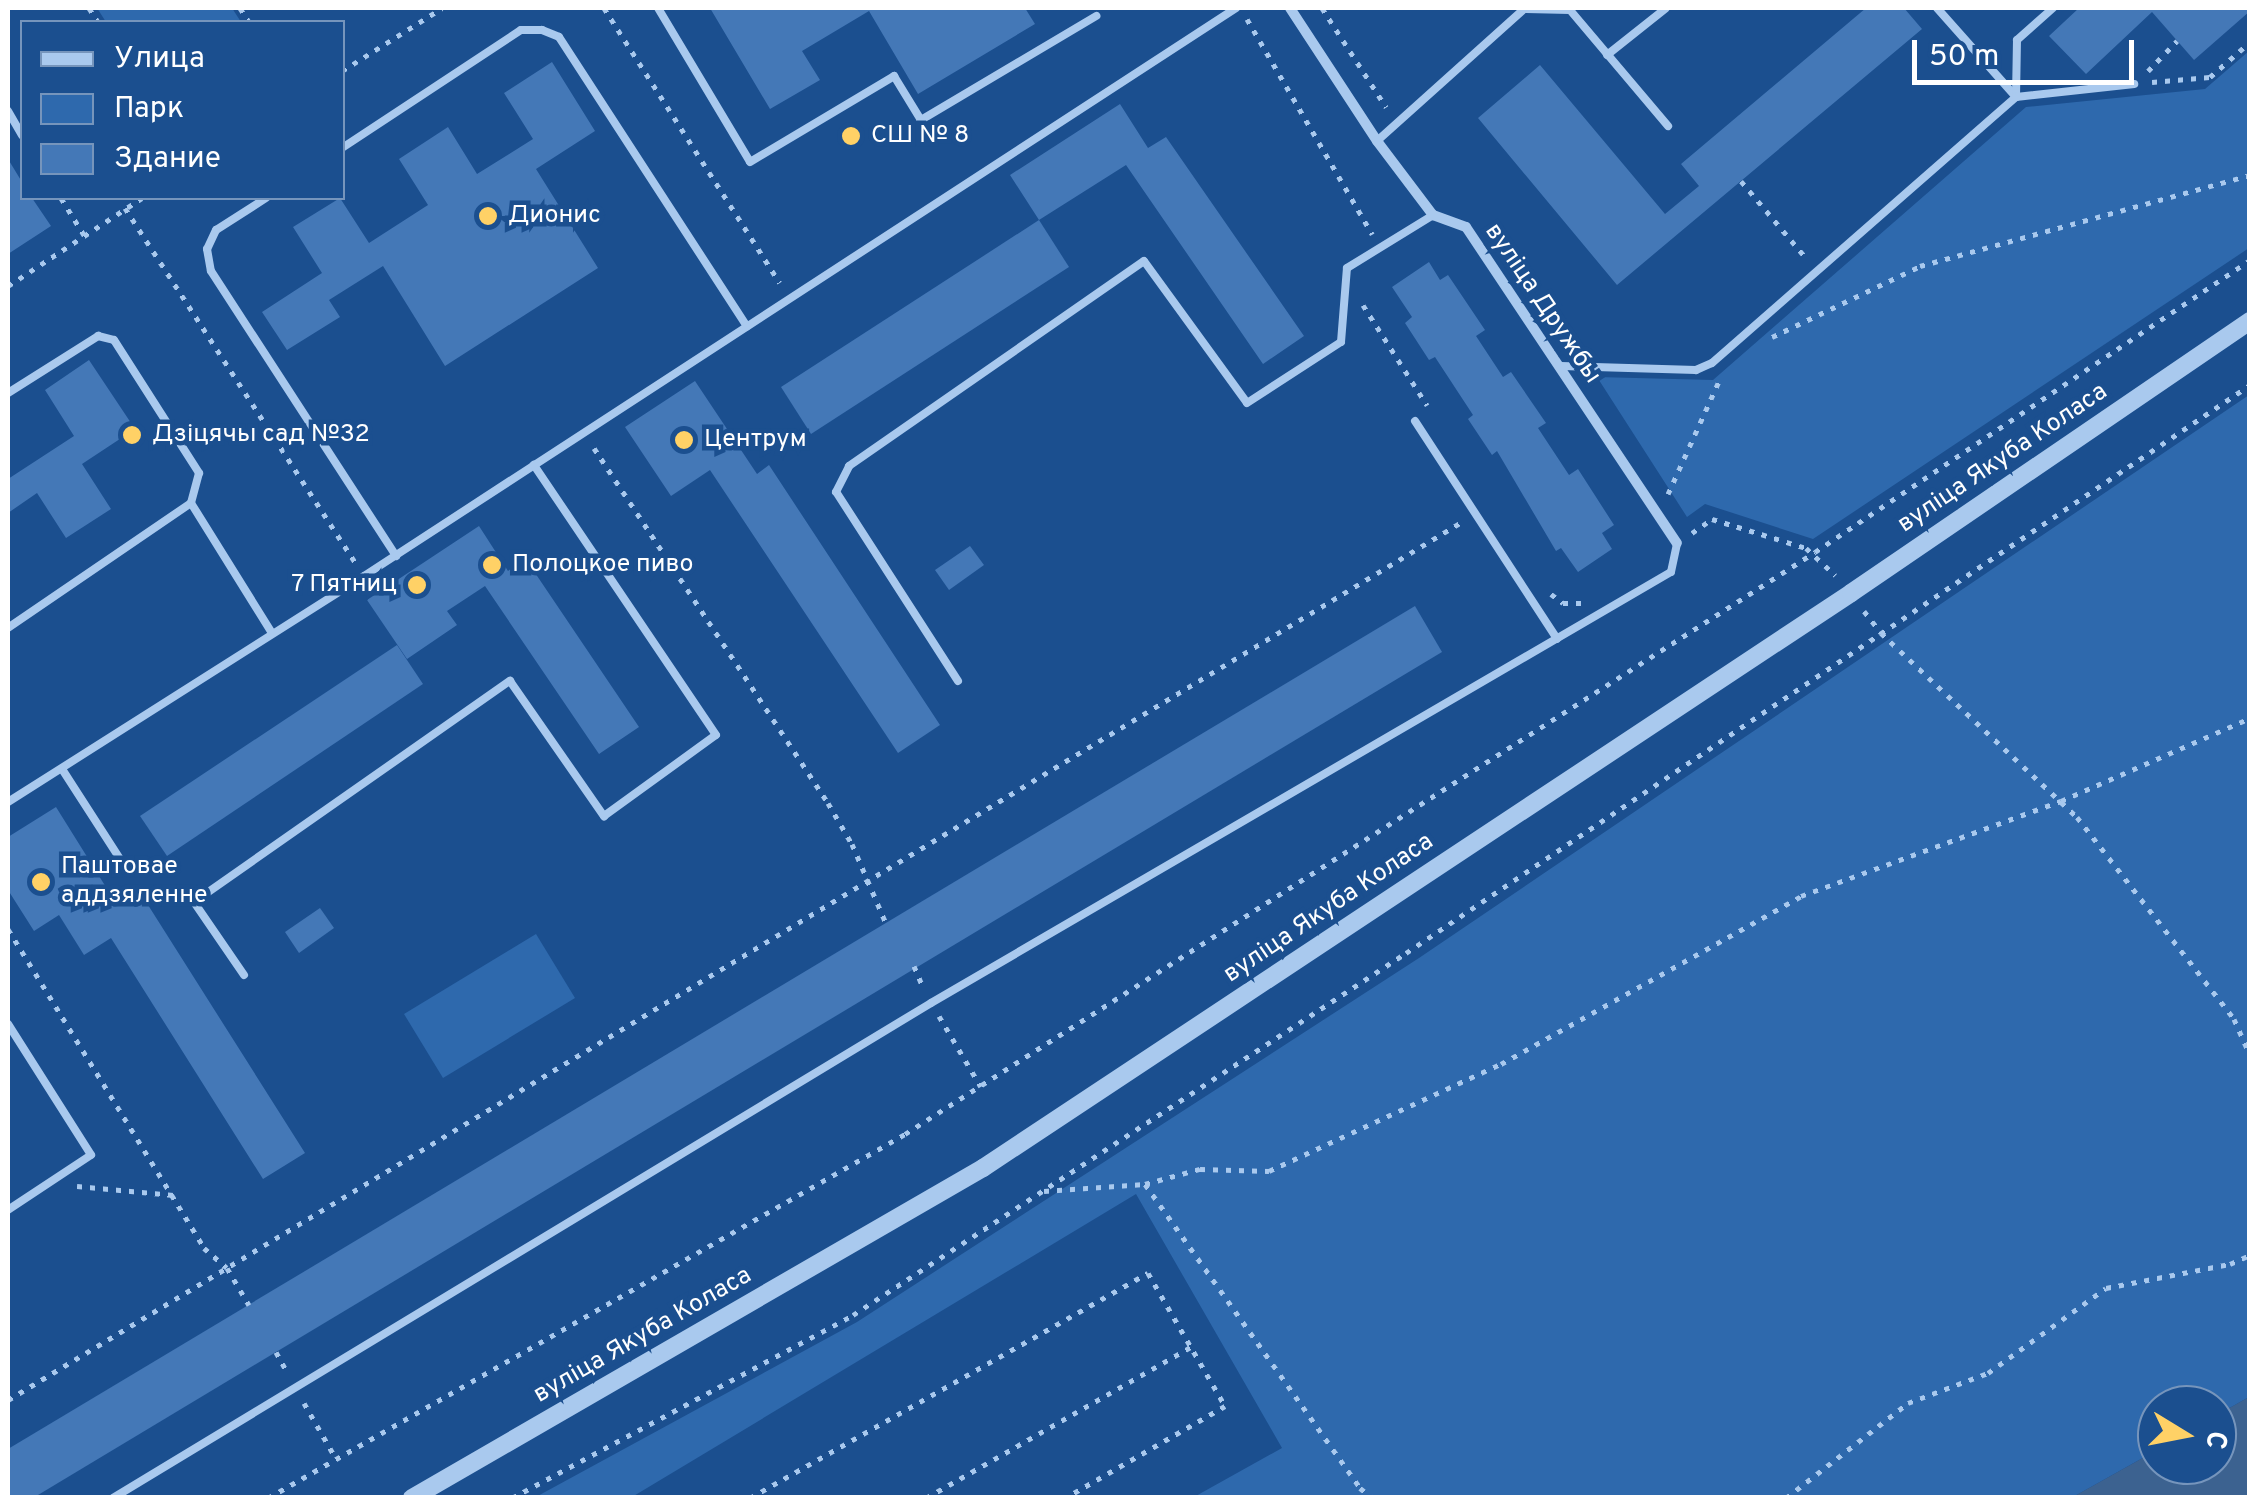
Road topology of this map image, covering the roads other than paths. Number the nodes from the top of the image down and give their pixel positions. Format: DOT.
graph roads {
  1 [pos="658,8"];
  2 [pos="1238,8"];
  3 [pos="1290,8"];
  4 [pos="1525,8"];
  5 [pos="1666,8"];
  6 [pos="1937,8"];
  7 [pos="2053,8"];
  8 [pos="1096,16"];
  9 [pos="1608,54"];
  10 [pos="2134,84"];
  11 [pos="2016,97"];
  12 [pos="1668,126"];
  13 [pos="1376,141"];
  14 [pos="345,146"];
  15 [pos="263,200"];
  16 [pos="1433,214"];
  17 [pos="2250,322"];
  18 [pos="747,326"];
  19 [pos="1561,366"];
  20 [pos="8,394"];
  21 [pos="1415,421"];
  22 [pos="534,465"];
  23 [pos="192,503"];
  24 [pos="1677,543"];
  25 [pos="396,556"];
  26 [pos="8,628"];
  27 [pos="272,633"];
  28 [pos="1557,639"];
  29 [pos="958,681"];
  30 [pos="62,769"];
  31 [pos="8,802"];
  32 [pos="120,859"];
  33 [pos="244,975"];
  34 [pos="8,1024"];
  35 [pos="8,1210"];
  36 [pos="437,1492"];
  37 [pos="113,1498"];
  38 [pos="412,1498"];
  1 -- 8 [label="lane"];
  2 -- 18 [label="lane"];
  3 -- 13 [label="street, вуліца Дружбы"];
  4 -- 9 [label="lane"];
  4 -- 13 [label="lane"];
  5 -- 9 [label="lane"];
  6 -- 11 [label="lane"];
  7 -- 11 [label="lane"];
  9 -- 12 [label="lane"];
  10 -- 11 [label="lane"];
  11 -- 19 [label="lane"];
  13 -- 16 [label="street, вуліца Дружбы"];
  14 -- 18 [label="lane"];
  15 -- 25 [label="lane"];
  16 -- 19 [label="street, вуліца Дружбы"];
  16 -- 29 [label="lane"];
  17 -- 36 [label="street, вуліца Якуба Коласа"];
  18 -- 22 [label="lane"];
  19 -- 24 [label="street, вуліца Дружбы"];
  20 -- 23 [label="lane"];
  21 -- 28 [label="lane"];
  22 -- 25 [label="lane"];
  22 -- 33 [label="lane"];
  23 -- 26 [label="lane"];
  23 -- 27 [label="lane"];
  24 -- 28 [label="lane"];
  25 -- 27 [label="lane"];
  27 -- 30 [label="lane"];
  28 -- 37 [label="lane"];
  30 -- 31 [label="lane"];
  30 -- 32 [label="lane"];
  34 -- 35 [label="lane"];
  36 -- 38 [label="street, вуліца Якуба Коласа"];
}
